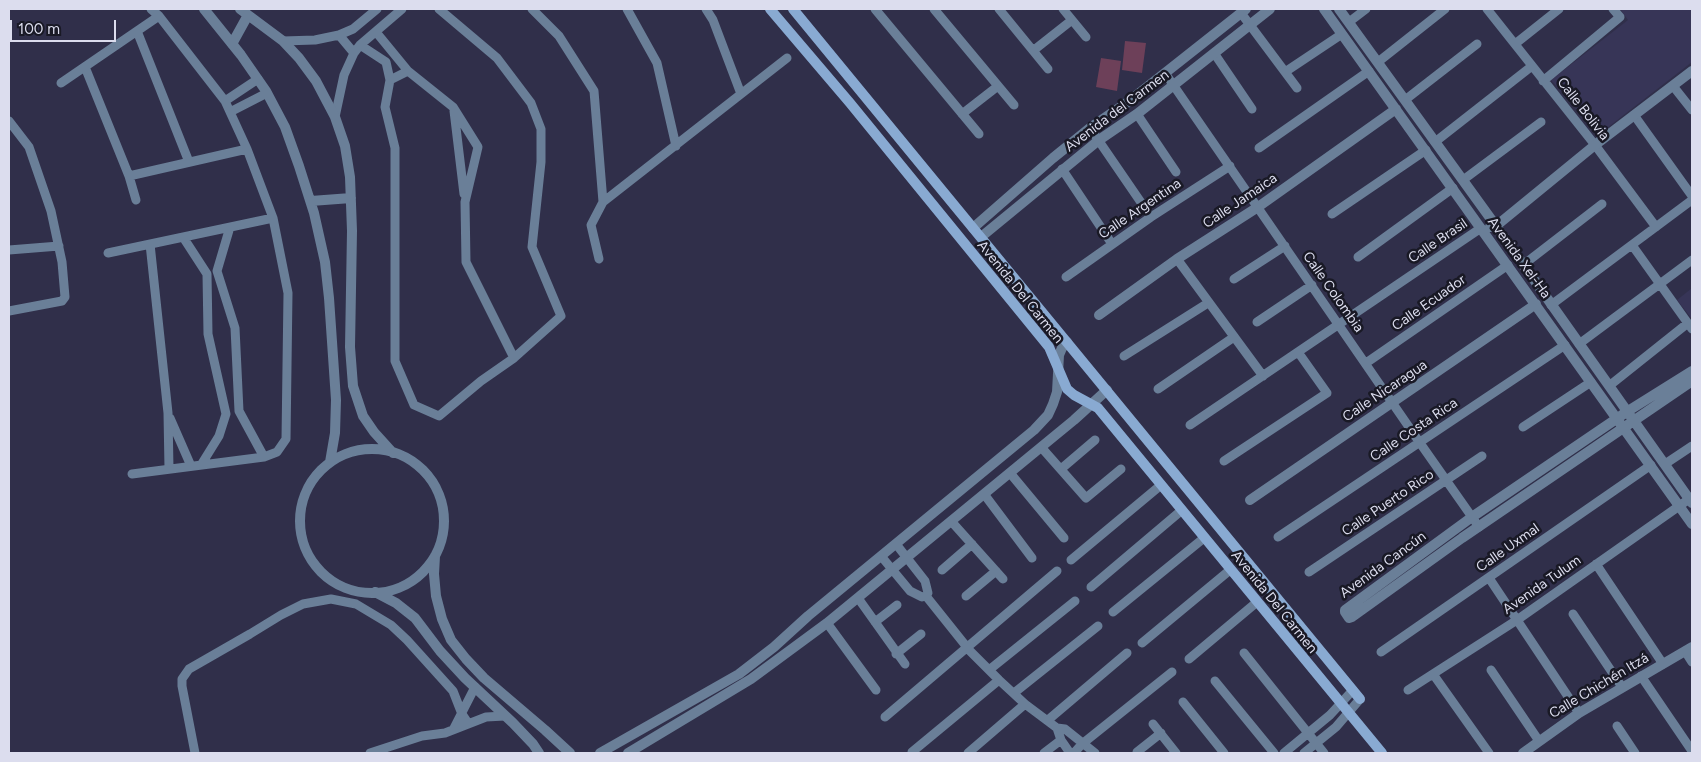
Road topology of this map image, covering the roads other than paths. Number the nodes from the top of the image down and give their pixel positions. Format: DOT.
graph roads {
  1 [pos="151,9"];
  2 [pos="204,9"];
  3 [pos="402,9"];
  4 [pos="439,9"];
  5 [pos="532,9"];
  6 [pos="627,9"];
  7 [pos="706,9"];
  8 [pos="770,9"];
  9 [pos="794,9"];
  10 [pos="875,9"];
  11 [pos="934,9"];
  12 [pos="999,9"];
  13 [pos="1063,9"];
  14 [pos="1270,9"];
  15 [pos="1324,9"];
  16 [pos="1339,9"];
  17 [pos="1366,9"];
  18 [pos="1445,9"];
  19 [pos="1487,9"];
  20 [pos="1613,9"];
  21 [pos="374,10"];
  22 [pos="1243,11"];
  23 [pos="1553,11"];
  24 [pos="244,12"];
  25 [pos="159,16"];
  26 [pos="1072,20"];
  27 [pos="1349,22"];
  28 [pos="1250,24"];
  29 [pos="137,31"];
  30 [pos="376,32"];
  31 [pos="1342,34"];
  32 [pos="339,35"];
  33 [pos="1086,37"];
  34 [pos="283,41"];
  35 [pos="232,44"];
  36 [pos="1477,44"];
  37 [pos="1515,44"];
  38 [pos="360,45"];
  39 [pos="1034,50"];
  40 [pos="354,53"];
  41 [pos="1214,53"];
  42 [pos="394,55"];
  43 [pos="787,58"];
  44 [pos="386,62"];
  45 [pos="1378,62"];
  46 [pos="1532,66"];
  47 [pos="85,67"];
  48 [pos="1048,70"];
  49 [pos="1369,71"];
  50 [pos="1692,71"];
  51 [pos="408,72"];
  52 [pos="1285,72"];
  53 [pos="1165,73"];
  54 [pos="258,79"];
  55 [pos="390,80"];
  56 [pos="1543,81"];
  57 [pos="60,83"];
  58 [pos="1174,85"];
  59 [pos="998,86"];
  60 [pos="1673,86"];
  61 [pos="859,87"];
  62 [pos="1297,88"];
  63 [pos="267,93"];
  64 [pos="741,94"];
  65 [pos="1405,100"];
  66 [pos="225,101"];
  67 [pos="850,102"];
  68 [pos="1014,105"];
  69 [pos="453,106"];
  70 [pos="1252,109"];
  71 [pos="1396,109"];
  72 [pos="1692,110"];
  73 [pos="230,112"];
  74 [pos="962,114"];
  75 [pos="1137,114"];
  76 [pos="1634,115"];
  77 [pos="335,117"];
  78 [pos="9,120"];
  79 [pos="1541,122"];
  80 [pos="1090,128"];
  81 [pos="979,134"];
  82 [pos="1099,140"];
  83 [pos="1436,142"];
  84 [pos="1595,145"];
  85 [pos="676,146"];
  86 [pos="1259,148"];
  87 [pos="247,149"];
  88 [pos="1426,150"];
  89 [pos="189,162"];
  90 [pos="1230,166"];
  91 [pos="1062,169"];
  92 [pos="1176,172"];
  93 [pos="129,176"];
  94 [pos="1463,180"];
  95 [pos="1453,188"];
  96 [pos="1015,189"];
  97 [pos="1692,196"];
  98 [pos="351,198"];
  99 [pos="136,200"];
  100 [pos="1025,200"];
  101 [pos="1692,200"];
  102 [pos="310,201"];
  103 [pos="465,202"];
  104 [pos="603,202"];
  105 [pos="1602,204"];
  106 [pos="1258,207"];
  107 [pos="1332,214"];
  108 [pos="1151,217"];
  109 [pos="273,218"];
  110 [pos="1496,226"];
  111 [pos="230,227"];
  112 [pos="1656,227"];
  113 [pos="973,228"];
  114 [pos="1482,228"];
  115 [pos="183,237"];
  116 [pos="980,237"];
  117 [pos="150,244"];
  118 [pos="1112,244"];
  119 [pos="1632,245"];
  120 [pos="59,246"];
  121 [pos="1285,246"];
  122 [pos="9,250"];
  123 [pos="108,253"];
  124 [pos="1358,257"];
  125 [pos="599,259"];
  126 [pos="1177,259"];
  127 [pos="1692,260"];
  128 [pos="1523,265"];
  129 [pos="1508,266"];
  130 [pos="1066,277"];
  131 [pos="1234,279"];
  132 [pos="1660,284"];
  133 [pos="1312,285"];
  134 [pos="1208,303"];
  135 [pos="1536,304"];
  136 [pos="1552,305"];
  137 [pos="9,311"];
  138 [pos="1099,315"];
  139 [pos="1257,322"];
  140 [pos="1339,325"];
  141 [pos="1690,326"];
  142 [pos="1234,337"];
  143 [pos="1067,342"];
  144 [pos="1579,344"];
  145 [pos="1565,345"];
  146 [pos="1298,352"];
  147 [pos="1124,356"];
  148 [pos="514,358"];
  149 [pos="1366,363"];
  150 [pos="1058,367"];
  151 [pos="1692,371"];
  152 [pos="1263,376"];
  153 [pos="1692,381"];
  154 [pos="1591,382"];
  155 [pos="1610,386"];
  156 [pos="1158,389"];
  157 [pos="1107,390"];
  158 [pos="1393,402"];
  159 [pos="1091,404"];
  160 [pos="239,411"];
  161 [pos="1628,411"];
  162 [pos="168,413"];
  163 [pos="226,414"];
  164 [pos="1635,420"];
  165 [pos="1621,423"];
  166 [pos="1040,425"];
  167 [pos="1190,425"];
  168 [pos="1523,427"];
  169 [pos="1053,438"];
  170 [pos="1095,440"];
  171 [pos="1420,443"];
  172 [pos="1692,446"];
  173 [pos="1041,447"];
  174 [pos="393,453"];
  175 [pos="1482,456"];
  176 [pos="264,457"];
  177 [pos="1224,461"];
  178 [pos="330,462"];
  179 [pos="1665,464"];
  180 [pos="202,465"];
  181 [pos="191,466"];
  182 [pos="1651,466"];
  183 [pos="169,469"];
  184 [pos="1061,469"];
  185 [pos="1121,469"];
  186 [pos="1010,473"];
  187 [pos="132,474"];
  188 [pos="1534,476"];
  189 [pos="1446,481"];
  190 [pos="1161,485"];
  191 [pos="1540,485"];
  192 [pos="984,494"];
  193 [pos="1250,500"];
  194 [pos="1691,500"];
  195 [pos="1680,506"];
  196 [pos="1182,510"];
  197 [pos="929,517"];
  198 [pos="1472,517"];
  199 [pos="952,521"];
  200 [pos="1692,524"];
  201 [pos="1479,526"];
  202 [pos="938,532"];
  203 [pos="1278,537"];
  204 [pos="1064,538"];
  205 [pos="1204,538"];
  206 [pos="896,544"];
  207 [pos="972,544"];
  208 [pos="435,555"];
  209 [pos="881,556"];
  210 [pos="907,558"];
  211 [pos="1032,558"];
  212 [pos="1071,560"];
  213 [pos="1596,564"];
  214 [pos="893,569"];
  215 [pos="942,570"];
  216 [pos="1230,570"];
  217 [pos="996,571"];
  218 [pos="1057,571"];
  219 [pos="1308,572"];
  220 [pos="1489,578"];
  221 [pos="1003,579"];
  222 [pos="1091,587"];
  223 [pos="374,592"];
  224 [pos="926,596"];
  225 [pos="966,596"];
  226 [pos="858,598"];
  227 [pos="1075,601"];
  228 [pos="1257,602"];
  229 [pos="897,605"];
  230 [pos="1113,612"];
  231 [pos="1573,614"];
  232 [pos="808,616"];
  233 [pos="1517,620"];
  234 [pos="875,622"];
  235 [pos="823,626"];
  236 [pos="1098,626"];
  237 [pos="921,634"];
  238 [pos="1313,640"];
  239 [pos="1142,643"];
  240 [pos="966,647"];
  241 [pos="1688,649"];
  242 [pos="1297,652"];
  243 [pos="1381,652"];
  244 [pos="1127,653"];
  245 [pos="1244,653"];
  246 [pos="896,654"];
  247 [pos="1188,659"];
  248 [pos="1692,662"];
  249 [pos="904,664"];
  250 [pos="1663,664"];
  251 [pos="989,670"];
  252 [pos="1491,670"];
  253 [pos="1172,672"];
  254 [pos="1433,674"];
  255 [pos="1641,676"];
  256 [pos="998,680"];
  257 [pos="1215,681"];
  258 [pos="475,687"];
  259 [pos="1622,688"];
  260 [pos="876,690"];
  261 [pos="1353,690"];
  262 [pos="1408,690"];
  263 [pos="1014,693"];
  264 [pos="1360,698"];
  265 [pos="1183,702"];
  266 [pos="1025,704"];
  267 [pos="1341,705"];
  268 [pos="1348,713"];
  269 [pos="1579,713"];
  270 [pos="462,714"];
  271 [pos="505,716"];
  272 [pos="885,717"];
  273 [pos="1048,720"];
  274 [pos="468,723"];
  275 [pos="1153,724"];
  276 [pos="1617,726"];
  277 [pos="1057,728"];
  278 [pos="453,730"];
  279 [pos="546,730"];
  280 [pos="1161,733"];
  281 [pos="1308,734"];
  282 [pos="1061,740"];
  283 [pos="1539,740"];
  284 [pos="1316,743"];
  285 [pos="1082,744"];
  286 [pos="536,749"];
  287 [pos="1692,751"];
  288 [pos="912,752"];
  289 [pos="1137,752"];
  290 [pos="195,753"];
  291 [pos="370,753"];
  292 [pos="570,753"];
  293 [pos="600,753"];
  294 [pos="628,753"];
  295 [pos="968,753"];
  296 [pos="1044,753"];
  297 [pos="1072,753"];
  298 [pos="1095,753"];
  299 [pos="1176,753"];
  300 [pos="1224,753"];
  301 [pos="1274,753"];
  302 [pos="1284,753"];
  303 [pos="1304,753"];
  304 [pos="1324,753"];
  305 [pos="1382,753"];
  306 [pos="1489,753"];
  307 [pos="1523,753"];
  308 [pos="1634,753"];
  1 -- 25 [label="street"];
  2 -- 35 [label="street"];
  3 -- 30 [label="street"];
  4 -- 148 [label="street"];
  5 -- 104 [label="street"];
  6 -- 85 [label="street"];
  7 -- 64 [label="street"];
  8 -- 67 [label="main road, Avenida Del Carmen"];
  9 -- 61 [label="main road, Avenida Del Carmen"];
  10 -- 74 [label="street"];
  11 -- 59 [label="street"];
  12 -- 39 [label="street"];
  13 -- 26 [label="street"];
  14 -- 28 [label="street, Avenida del Carmen"];
  15 -- 31 [label="street, Avenida Xel-Ha"];
  16 -- 27 [label="street, Avenida Xel-Ha"];
  17 -- 27 [label="street"];
  18 -- 45 [label="street"];
  19 -- 37 [label="street, Calle Bolivia"];
  20 -- 56 [label="street"];
  21 -- 32 [label="street"];
  22 -- 28 [label="street"];
  22 -- 53 [label="street, Avenida del Carmen"];
  23 -- 37 [label="street"];
  24 -- 34 [label="street"];
  24 -- 35 [label="street"];
  25 -- 29 [label="street"];
  25 -- 66 [label="street"];
  26 -- 33 [label="street"];
  26 -- 39 [label="street"];
  27 -- 45 [label="street, Avenida Xel-Ha"];
  28 -- 41 [label="street, Avenida del Carmen"];
  28 -- 52 [label="street"];
  29 -- 47 [label="street"];
  29 -- 89 [label="street"];
  30 -- 38 [label="street"];
  30 -- 42 [label="street"];
  31 -- 49 [label="street, Avenida Xel-Ha"];
  31 -- 52 [label="street"];
  32 -- 34 [label="street"];
  32 -- 40 [label="street"];
  34 -- 77 [label="street"];
  35 -- 54 [label="street"];
  36 -- 65 [label="street"];
  37 -- 46 [label="street, Calle Bolivia"];
  38 -- 40 [label="street"];
  38 -- 44 [label="street"];
  39 -- 48 [label="street"];
  40 -- 77 [label="street"];
  41 -- 58 [label="street, Avenida del Carmen"];
  41 -- 70 [label="street"];
  42 -- 44 [label="street"];
  42 -- 51 [label="street"];
  43 -- 64 [label="street"];
  44 -- 55 [label="street"];
  45 -- 65 [label="street, Avenida Xel-Ha"];
  46 -- 56 [label="street, Calle Bolivia"];
  46 -- 83 [label="street"];
  47 -- 57 [label="street"];
  47 -- 93 [label="street"];
  49 -- 71 [label="street, Avenida Xel-Ha"];
  49 -- 86 [label="street"];
  50 -- 60 [label="street"];
  51 -- 55 [label="street"];
  51 -- 69 [label="street"];
  52 -- 62 [label="street"];
  53 -- 58 [label="street, Calle Colombia"];
  53 -- 80 [label="street, Avenida del Carmen"];
  54 -- 63 [label="street"];
  54 -- 66 [label="street"];
  55 -- 148 [label="street"];
  56 -- 84 [label="street, Calle Bolivia"];
  58 -- 75 [label="street, Avenida del Carmen"];
  58 -- 90 [label="street, Calle Colombia"];
  59 -- 68 [label="street"];
  59 -- 74 [label="street"];
  60 -- 72 [label="street"];
  60 -- 76 [label="street"];
  61 -- 67 [label="main road"];
  61 -- 113 [label="main road, Avenida Del Carmen"];
  63 -- 73 [label="street"];
  63 -- 102 [label="street"];
  64 -- 85 [label="street"];
  65 -- 83 [label="street, Avenida Xel-Ha"];
  66 -- 73 [label="street"];
  67 -- 150 [label="main road, Avenida Del Carmen"];
  69 -- 103 [label="street"];
  69 -- 103 [label="street"];
  71 -- 88 [label="street, Avenida Xel-Ha"];
  71 -- 106 [label="street, Calle Jamaica"];
  73 -- 87 [label="street"];
  74 -- 81 [label="street"];
  75 -- 82 [label="street, Avenida del Carmen"];
  75 -- 92 [label="street"];
  76 -- 84 [label="street"];
  76 -- 97 [label="street"];
  77 -- 98 [label="street"];
  78 -- 120 [label="street"];
  79 -- 94 [label="street"];
  80 -- 82 [label="street"];
  80 -- 96 [label="street, Avenida del Carmen"];
  82 -- 91 [label="street, Avenida del Carmen"];
  82 -- 108 [label="street"];
  83 -- 94 [label="street, Avenida Xel-Ha"];
  84 -- 110 [label="street"];
  84 -- 112 [label="street, Calle Bolivia"];
  85 -- 104 [label="street"];
  87 -- 89 [label="street"];
  87 -- 109 [label="street"];
  88 -- 95 [label="street, Avenida Xel-Ha"];
  88 -- 107 [label="street"];
  89 -- 93 [label="street"];
  90 -- 106 [label="street, Calle Colombia"];
  90 -- 108 [label="street, Calle Argentina"];
  91 -- 100 [label="street, Avenida del Carmen"];
  91 -- 118 [label="street"];
  93 -- 99 [label="street"];
  94 -- 110 [label="street, Avenida Xel-Ha"];
  95 -- 114 [label="street, Avenida Xel-Ha"];
  95 -- 124 [label="street"];
  96 -- 100 [label="street"];
  96 -- 113 [label="street, Avenida del Carmen"];
  98 -- 102 [label="street"];
  98 -- 174 [label="street"];
  100 -- 116 [label="street, Avenida del Carmen"];
  101 -- 112 [label="street"];
  102 -- 178 [label="street"];
  103 -- 148 [label="street"];
  104 -- 125 [label="street"];
  105 -- 128 [label="street"];
  106 -- 121 [label="street, Calle Colombia"];
  106 -- 126 [label="street, Calle Jamaica"];
  108 -- 118 [label="street, Calle Argentina"];
  109 -- 111 [label="street"];
  109 -- 176 [label="street"];
  110 -- 114 [label="street, Calle Brasil"];
  110 -- 128 [label="street, Avenida Xel-Ha"];
  111 -- 115 [label="street"];
  111 -- 160 [label="street"];
  112 -- 119 [label="street"];
  113 -- 116 [label="main road, Avenida Del Carmen"];
  114 -- 129 [label="street, Avenida Xel-Ha"];
  114 -- 140 [label="street, Calle Brasil"];
  115 -- 117 [label="street"];
  115 -- 163 [label="street"];
  116 -- 143 [label="main road, Avenida Del Carmen"];
  117 -- 123 [label="street"];
  117 -- 162 [label="street"];
  118 -- 130 [label="street, Calle Argentina"];
  119 -- 132 [label="street"];
  119 -- 136 [label="street"];
  120 -- 122 [label="street"];
  120 -- 137 [label="street"];
  121 -- 131 [label="street"];
  121 -- 133 [label="street, Calle Colombia"];
  126 -- 134 [label="street"];
  126 -- 138 [label="street, Calle Jamaica"];
  127 -- 132 [label="street"];
  128 -- 136 [label="street, Avenida Xel-Ha"];
  129 -- 135 [label="street, Avenida Xel-Ha"];
  129 -- 149 [label="street, Calle Ecuador"];
  132 -- 141 [label="street"];
  132 -- 144 [label="street"];
  133 -- 139 [label="street"];
  133 -- 140 [label="street, Calle Colombia"];
  134 -- 142 [label="street"];
  134 -- 147 [label="street"];
  135 -- 145 [label="street, Avenida Xel-Ha"];
  135 -- 158 [label="street, Calle Nicaragua"];
  136 -- 144 [label="street, Avenida Xel-Ha"];
  140 -- 146 [label="street, Calle Brasil"];
  140 -- 149 [label="street, Calle Colombia"];
  141 -- 155 [label="street"];
  142 -- 152 [label="street"];
  142 -- 156 [label="street"];
  143 -- 150 [label="street"];
  143 -- 157 [label="main road, Avenida Del Carmen"];
  144 -- 155 [label="street, Avenida Xel-Ha"];
  145 -- 154 [label="street, Avenida Xel-Ha"];
  145 -- 171 [label="street, Calle Costa Rica"];
  146 -- 152 [label="street, Calle Brasil"];
  146 -- 177 [label="street"];
  149 -- 158 [label="street, Calle Colombia"];
  150 -- 159 [label="main road, Avenida Del Carmen"];
  150 -- 166 [label="street"];
  151 -- 161 [label="street, Avenida Cancún"];
  152 -- 167 [label="street, Calle Brasil"];
  153 -- 164 [label="street, Avenida Cancún"];
  154 -- 165 [label="street, Avenida Xel-Ha"];
  154 -- 168 [label="street"];
  155 -- 161 [label="street, Avenida Xel-Ha"];
  157 -- 159 [label="street"];
  157 -- 238 [label="main road, Avenida Del Carmen"];
  158 -- 171 [label="street, Calle Colombia"];
  158 -- 193 [label="street, Calle Nicaragua"];
  159 -- 169 [label="street"];
  159 -- 190 [label="main road, Avenida Del Carmen"];
  160 -- 163 [label="street"];
  160 -- 176 [label="street"];
  161 -- 164 [label="street, Avenida Xel-Ha"];
  161 -- 165 [label="street, Avenida Cancún"];
  162 -- 181 [label="street"];
  162 -- 183 [label="street"];
  163 -- 180 [label="street"];
  164 -- 165 [label="street, Avenida Cancún"];
  164 -- 179 [label="street, Avenida Xel-Ha"];
  165 -- 182 [label="street, Avenida Xel-Ha"];
  165 -- 188 [label="street, Avenida Cancún"];
  165 -- 191 [label="street, Avenida Cancún"];
  166 -- 169 [label="street"];
  166 -- 197 [label="street"];
  169 -- 173 [label="street"];
  170 -- 184 [label="street"];
  171 -- 189 [label="street, Calle Colombia"];
  171 -- 203 [label="street, Calle Costa Rica"];
  172 -- 179 [label="street"];
  173 -- 184 [label="street"];
  173 -- 186 [label="street"];
  174 -- 178 [label="street"];
  174 -- 208 [label="street"];
  175 -- 189 [label="street, Calle Puerto Rico"];
  176 -- 180 [label="street"];
  178 -- 223 [label="street"];
  179 -- 194 [label="street, Avenida Xel-Ha"];
  180 -- 181 [label="street"];
  181 -- 183 [label="street"];
  182 -- 195 [label="street, Avenida Xel-Ha"];
  182 -- 220 [label="street, Calle Uxmal"];
  183 -- 187 [label="street"];
  184 -- 185 [label="street"];
  186 -- 192 [label="street"];
  186 -- 204 [label="street"];
  188 -- 191 [label="street"];
  188 -- 198 [label="street, Avenida Cancún"];
  189 -- 198 [label="street, Calle Colombia"];
  189 -- 219 [label="street, Calle Puerto Rico"];
  190 -- 196 [label="main road, Avenida Del Carmen"];
  190 -- 212 [label="street"];
  191 -- 201 [label="street, Avenida Cancún"];
  192 -- 199 [label="street"];
  192 -- 211 [label="street"];
  194 -- 195 [label="street, Avenida Tulum"];
  195 -- 200 [label="street, Avenida Xel-Ha"];
  195 -- 213 [label="street, Avenida Tulum"];
  196 -- 205 [label="main road, Avenida Del Carmen"];
  196 -- 222 [label="street"];
  197 -- 202 [label="street"];
  197 -- 206 [label="street"];
  198 -- 201 [label="street, Calle Colombia"];
  198 -- 201 [label="street, Avenida Cancún"];
  199 -- 202 [label="street"];
  199 -- 207 [label="street"];
  202 -- 210 [label="street"];
  205 -- 216 [label="main road, Avenida Del Carmen"];
  205 -- 230 [label="street"];
  206 -- 209 [label="street"];
  206 -- 210 [label="street"];
  207 -- 215 [label="street"];
  207 -- 217 [label="street"];
  208 -- 223 [label="street"];
  208 -- 279 [label="street"];
  209 -- 214 [label="street"];
  209 -- 232 [label="street"];
  210 -- 214 [label="street"];
  210 -- 224 [label="street"];
  213 -- 233 [label="street, Avenida Tulum"];
  213 -- 250 [label="street"];
  214 -- 224 [label="street"];
  214 -- 226 [label="street"];
  216 -- 228 [label="main road, Avenida Del Carmen"];
  216 -- 239 [label="street"];
  217 -- 221 [label="street"];
  217 -- 225 [label="street"];
  218 -- 240 [label="street"];
  220 -- 233 [label="street"];
  220 -- 243 [label="street, Calle Uxmal"];
  223 -- 258 [label="street"];
  224 -- 240 [label="street"];
  226 -- 234 [label="street"];
  226 -- 235 [label="street"];
  227 -- 251 [label="street"];
  228 -- 242 [label="main road, Avenida Del Carmen"];
  228 -- 247 [label="street"];
  229 -- 234 [label="street"];
  231 -- 259 [label="street"];
  232 -- 235 [label="street"];
  232 -- 293 [label="street"];
  233 -- 254 [label="street, Avenida Tulum"];
  233 -- 269 [label="street"];
  234 -- 246 [label="street"];
  235 -- 260 [label="street"];
  235 -- 294 [label="street"];
  236 -- 263 [label="street"];
  237 -- 246 [label="street"];
  238 -- 242 [label="main road"];
  238 -- 261 [label="main road, Avenida Del Carmen"];
  240 -- 251 [label="street"];
  240 -- 272 [label="street"];
  241 -- 248 [label="street"];
  241 -- 250 [label="street, Calle Chichén Itzá"];
  242 -- 267 [label="main road, Avenida Del Carmen"];
  244 -- 273 [label="street"];
  245 -- 281 [label="street"];
  246 -- 249 [label="street"];
  250 -- 255 [label="street, Calle Chichén Itzá"];
  251 -- 256 [label="street"];
  252 -- 283 [label="street"];
  253 -- 285 [label="street"];
  254 -- 262 [label="street, Avenida Tulum"];
  254 -- 306 [label="street"];
  255 -- 259 [label="street, Calle Chichén Itzá"];
  255 -- 287 [label="street"];
  256 -- 263 [label="street"];
  256 -- 288 [label="street"];
  257 -- 301 [label="street"];
  258 -- 270 [label="street"];
  258 -- 271 [label="street"];
  259 -- 269 [label="street, Calle Chichén Itzá"];
  261 -- 264 [label="main road, Avenida Del Carmen"];
  261 -- 267 [label="street"];
  263 -- 266 [label="street"];
  264 -- 268 [label="street, Avenida Del Carmen"];
  265 -- 300 [label="street"];
  266 -- 273 [label="street"];
  266 -- 295 [label="street"];
  267 -- 268 [label="main road, Avenida Del Carmen"];
  267 -- 281 [label="street"];
  268 -- 284 [label="street, Avenida Del Carmen"];
  268 -- 305 [label="main road, Avenida Del Carmen"];
  269 -- 283 [label="street, Calle Chichén Itzá"];
  270 -- 274 [label="street"];
  270 -- 278 [label="street"];
  270 -- 290 [label="street"];
  271 -- 274 [label="street"];
  271 -- 286 [label="street"];
  273 -- 277 [label="street"];
  274 -- 278 [label="street"];
  275 -- 280 [label="street"];
  276 -- 308 [label="street"];
  277 -- 282 [label="street"];
  277 -- 285 [label="street"];
  278 -- 291 [label="street"];
  279 -- 286 [label="street"];
  279 -- 292 [label="street"];
  280 -- 289 [label="street"];
  280 -- 299 [label="street"];
  281 -- 284 [label="street"];
  281 -- 302 [label="street"];
  282 -- 296 [label="street"];
  282 -- 297 [label="street"];
  283 -- 307 [label="street, Calle Chichén Itzá"];
  284 -- 303 [label="street, Avenida Del Carmen"];
  284 -- 304 [label="street"];
  285 -- 297 [label="street"];
  285 -- 298 [label="street"];
}
